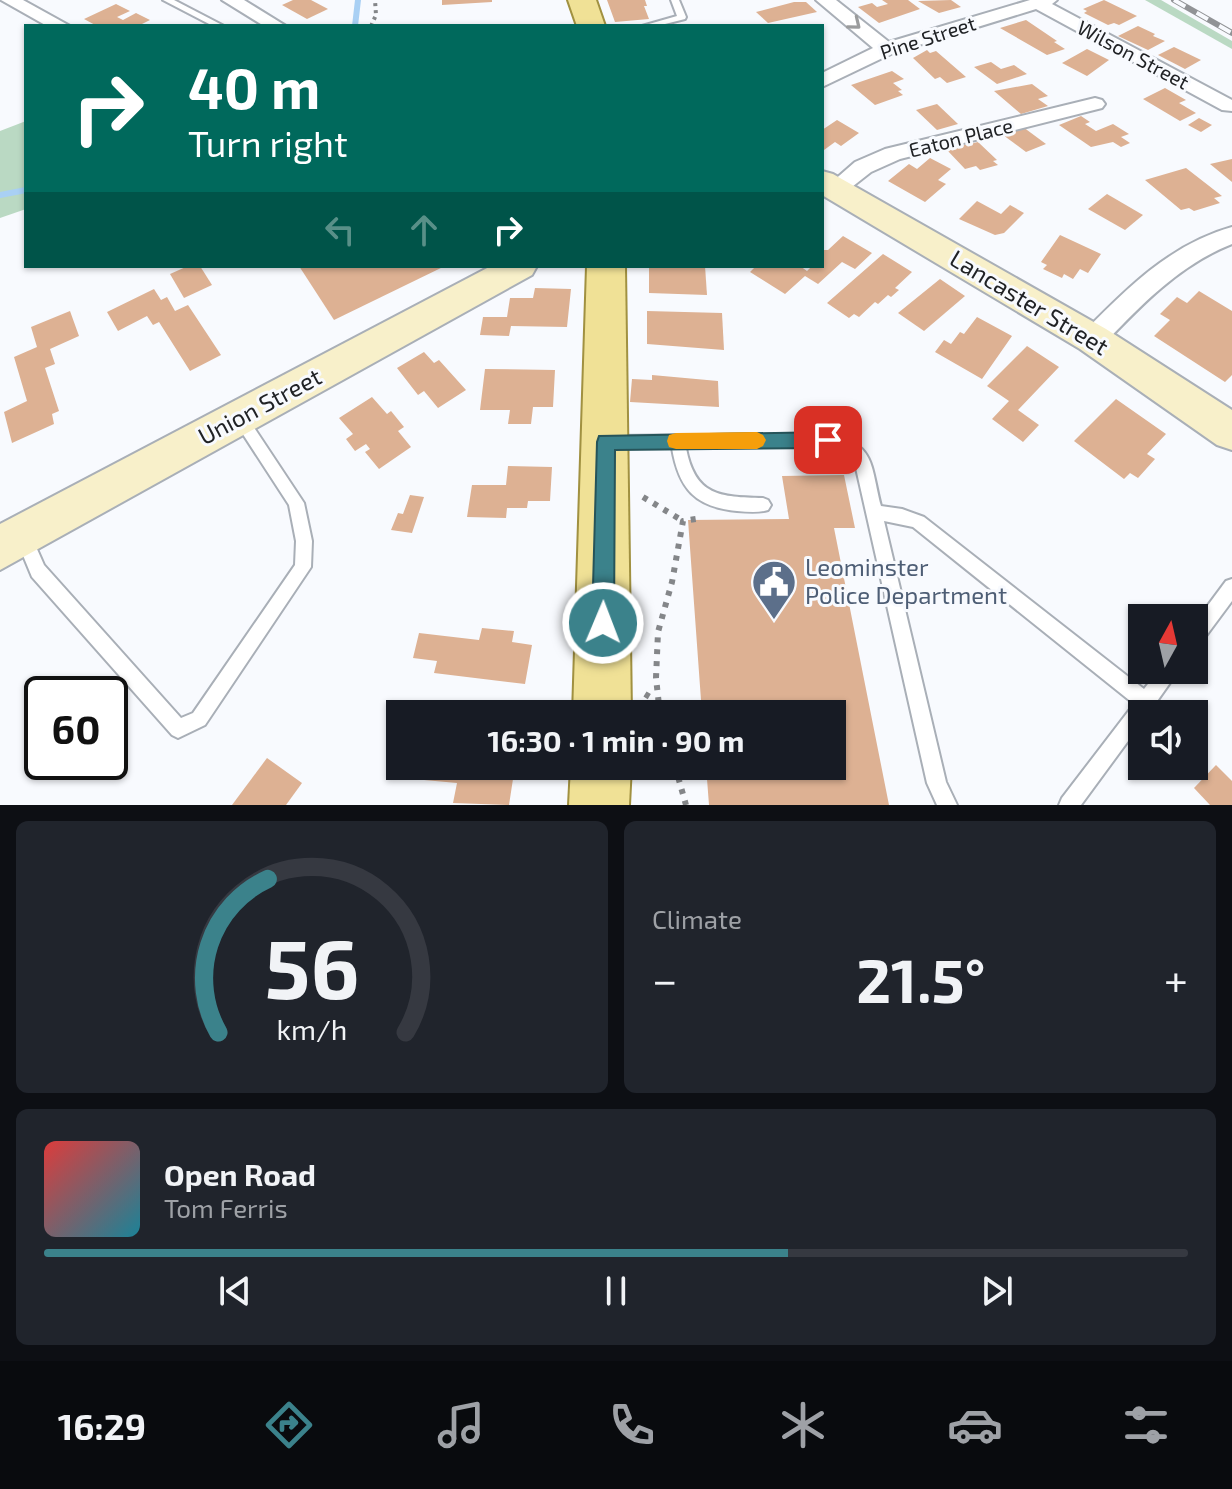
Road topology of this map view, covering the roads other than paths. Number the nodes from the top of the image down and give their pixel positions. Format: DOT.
graph roads {
  1 [pos="10,0"];
  2 [pos="157,0"];
  3 [pos="167,0"];
  4 [pos="182,0"];
  5 [pos="231,0"];
  6 [pos="582,0"];
  7 [pos="675,0"];
  8 [pos="825,0"];
  9 [pos="1042,2"];
  10 [pos="57,24"];
  11 [pos="198,24"];
  12 [pos="216,24"];
  13 [pos="231,24"];
  14 [pos="273,24"];
  15 [pos="590,24"];
  16 [pos="654,24"];
  17 [pos="886,49"];
  18 [pos="824,80"];
  19 [pos="1095,104"];
  20 [pos="1229,106"];
  21 [pos="828,185"];
  22 [pos="1232,235"];
  23 [pos="606,268"];
  24 [pos="508,269"];
  25 [pos="1093,339"];
  26 [pos="240,417"];
  27 [pos="1232,432"];
  28 [pos="678,441"];
  29 [pos="606,442"];
  30 [pos="763,505"];
  31 [pos="877,513"];
  32 [pos="12,542"];
  33 [pos="1232,587"];
  34 [pos="1208,619"];
  35 [pos="602,700"];
  36 [pos="1143,700"];
  37 [pos="1128,726"];
  38 [pos="600,780"];
  39 [pos="599,805"];
  40 [pos="947,805"];
  41 [pos="1069,805"];
  1 -- 10 [label="street"];
  2 -- 11 [label="lane"];
  3 -- 12 [label="lane"];
  4 -- 13 [label="lane"];
  5 -- 14 [label="street"];
  6 -- 15 [label="main road"];
  7 -- 16 [label="lane"];
  8 -- 17 [label="street, one-way"];
  9 -- 17 [label="street, Pine Street"];
  9 -- 20 [label="street, Wilson Street"];
  17 -- 18 [label="street, Pine Street"];
  19 -- 21 [label="street, Eaton Place"];
  21 -- 25 [label="main road, Lancaster Street"];
  22 -- 25 [label="street"];
  23 -- 29 [label="main road"];
  24 -- 26 [label="main road, Union Street"];
  25 -- 27 [label="main road, Lancaster Street"];
  26 -- 32 [label="main road, Union Street"];
  26 -- 32 [label="lane"];
  28 -- 29 [label="lane"];
  28 -- 30 [label="lane"];
  28 -- 31 [label="lane"];
  29 -- 35 [label="main road"];
  31 -- 36 [label="lane"];
  31 -- 40 [label="lane"];
  33 -- 34 [label="lane"];
  37 -- 41 [label="lane"];
  38 -- 39 [label="main road"];
}
